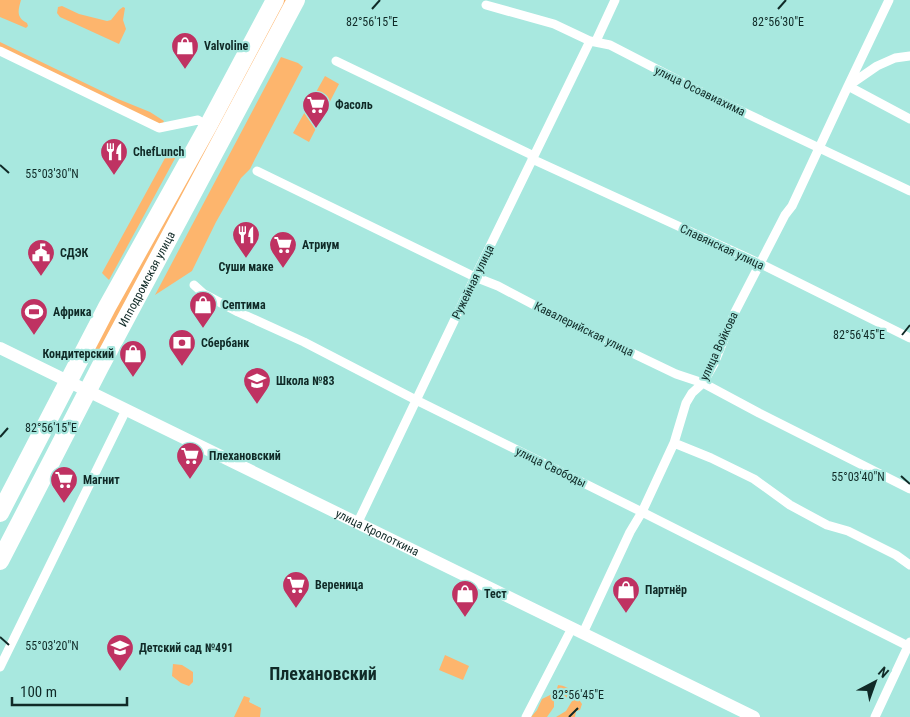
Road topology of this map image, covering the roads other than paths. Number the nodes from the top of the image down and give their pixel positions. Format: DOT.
graph roads {
  1 [pos="275,0"];
  2 [pos="296,0"];
  3 [pos="615,0"];
  4 [pos="889,0"];
  5 [pos="486,5"];
  6 [pos="593,41"];
  7 [pos="0,51"];
  8 [pos="910,56"];
  9 [pos="336,61"];
  10 [pos="848,86"];
  11 [pos="910,118"];
  12 [pos="208,126"];
  13 [pos="819,148"];
  14 [pos="533,157"];
  15 [pos="257,171"];
  16 [pos="910,191"];
  17 [pos="761,264"];
  18 [pos="475,277"];
  19 [pos="194,285"];
  20 [pos="910,338"];
  21 [pos="0,348"];
  22 [pos="67,382"];
  23 [pos="703,383"];
  24 [pos="87,391"];
  25 [pos="416,400"];
  26 [pos="126,410"];
  27 [pos="674,443"];
  28 [pos="910,489"];
  29 [pos="642,512"];
  30 [pos="0,513"];
  31 [pos="358,524"];
  32 [pos="0,561"];
  33 [pos="910,565"];
  34 [pos="577,630"];
  35 [pos="909,645"];
  36 [pos="0,667"];
  37 [pos="526,717"];
  38 [pos="754,717"];
  39 [pos="875,717"];
  1 -- 12 [label="highway, Ипподромская улица"];
  2 -- 24 [label="highway, Ипподромская улица"];
  3 -- 6 [label="street, Ружейная улица"];
  4 -- 10 [label="street, улица Войкова"];
  5 -- 6 [label="street, улица Осоавиахима"];
  6 -- 13 [label="street, улица Осоавиахима"];
  6 -- 14 [label="street, Ружейная улица"];
  7 -- 12 [label="street"];
  8 -- 10 [label="street"];
  9 -- 14 [label="street, Славянская улица"];
  10 -- 11 [label="street"];
  10 -- 13 [label="street, улица Войкова"];
  12 -- 22 [label="highway, Ипподромская улица"];
  13 -- 16 [label="street, улица Осоавиахима"];
  13 -- 17 [label="street, улица Войкова"];
  14 -- 17 [label="street, Славянская улица"];
  14 -- 18 [label="street, Ружейная улица"];
  15 -- 18 [label="street, Кавалерийская улица"];
  17 -- 20 [label="street, Славянская улица"];
  17 -- 23 [label="street, улица Войкова"];
  18 -- 23 [label="street, Кавалерийская улица"];
  18 -- 25 [label="street, Ружейная улица"];
  19 -- 25 [label="street, улица Свободы"];
  21 -- 22 [label="main road, улица Кропоткина"];
  22 -- 24 [label="main road, улица Кропоткина"];
  22 -- 30 [label="highway, Ипподромская улица"];
  23 -- 27 [label="street, улица Войкова"];
  23 -- 28 [label="street, Кавалерийская улица"];
  24 -- 26 [label="main road, улица Кропоткина"];
  24 -- 32 [label="highway, Ипподромская улица"];
  25 -- 29 [label="street, улица Свободы"];
  25 -- 31 [label="street, Ружейная улица"];
  26 -- 31 [label="main road, улица Кропоткина"];
  26 -- 36 [label="street"];
  27 -- 29 [label="street, улица Войкова"];
  27 -- 33 [label="street"];
  29 -- 34 [label="street, улица Войкова"];
  29 -- 35 [label="street, улица Свободы"];
  31 -- 34 [label="main road, улица Кропоткина"];
  34 -- 37 [label="street, улица Войкова"];
  34 -- 38 [label="main road, улица Кропоткина"];
  35 -- 39 [label="street"];
}
